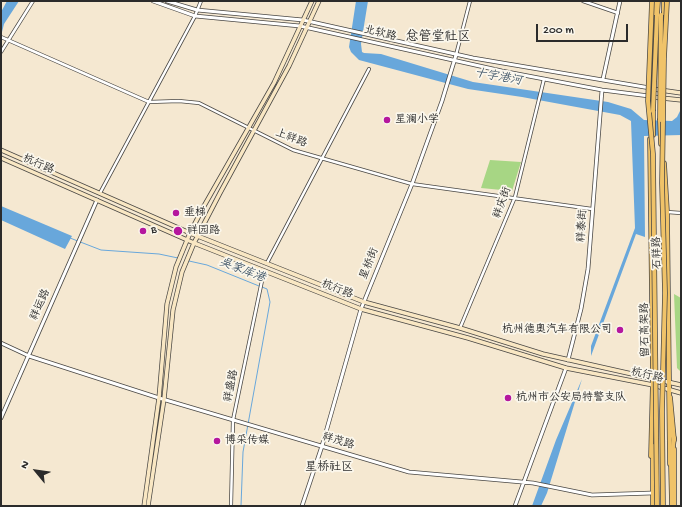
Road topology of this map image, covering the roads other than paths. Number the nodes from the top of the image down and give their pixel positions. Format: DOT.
graph roads {
  1 [pos="33,1"];
  2 [pos="153,1"];
  3 [pos="167,1"];
  4 [pos="201,1"];
  5 [pos="312,1"];
  6 [pos="319,1"];
  7 [pos="470,1"];
  8 [pos="582,1"];
  9 [pos="620,1"];
  10 [pos="655,1"];
  11 [pos="665,1"];
  12 [pos="197,10"];
  13 [pos="618,13"];
  14 [pos="660,15"];
  15 [pos="196,16"];
  16 [pos="303,20"];
  17 [pos="309,22"];
  18 [pos="300,26"];
  19 [pos="307,27"];
  20 [pos="1,37"];
  21 [pos="8,40"];
  22 [pos="1,52"];
  23 [pos="456,55"];
  24 [pos="454,60"];
  25 [pos="369,69"];
  26 [pos="544,79"];
  27 [pos="603,79"];
  28 [pos="652,88"];
  29 [pos="662,89"];
  30 [pos="602,90"];
  31 [pos="681,93"];
  32 [pos="651,97"];
  33 [pos="662,97"];
  34 [pos="681,100"];
  35 [pos="149,102"];
  36 [pos="248,129"];
  37 [pos="254,132"];
  38 [pos="1,150"];
  39 [pos="653,154"];
  40 [pos="1,158"];
  41 [pos="322,158"];
  42 [pos="412,184"];
  43 [pos="662,184"];
  44 [pos="100,193"];
  45 [pos="515,197"];
  46 [pos="97,200"];
  47 [pos="592,209"];
  48 [pos="667,212"];
  49 [pos="681,213"];
  50 [pos="190,233"];
  51 [pos="198,236"];
  52 [pos="187,239"];
  53 [pos="194,243"];
  54 [pos="266,264"];
  55 [pos="264,271"];
  56 [pos="364,302"];
  57 [pos="362,309"];
  58 [pos="460,328"];
  59 [pos="1,342"];
  60 [pos="28,356"];
  61 [pos="568,360"];
  62 [pos="566,368"];
  63 [pos="653,379"];
  64 [pos="669,382"];
  65 [pos="653,385"];
  66 [pos="681,385"];
  67 [pos="668,390"];
  68 [pos="681,393"];
  69 [pos="159,398"];
  70 [pos="164,399"];
  71 [pos="651,412"];
  72 [pos="1,418"];
  73 [pos="233,420"];
  74 [pos="672,438"];
  75 [pos="322,446"];
  76 [pos="524,483"];
  77 [pos="652,493"];
  78 [pos="144,506"];
  79 [pos="148,506"];
  80 [pos="231,506"];
  81 [pos="302,506"];
  82 [pos="516,506"];
  83 [pos="652,506"];
  84 [pos="658,506"];
  85 [pos="663,506"];
  86 [pos="672,506"];
  1 -- 21 [label="street"];
  2 -- 15 [label="street, 北软路"];
  3 -- 12 [label="street, 北软路"];
  4 -- 12 [label="street"];
  5 -- 16 [label="main road"];
  6 -- 17 [label="main road"];
  7 -- 23 [label="street"];
  8 -- 13 [label="street"];
  9 -- 13 [label="street"];
  10 -- 14 [label="main road, 留石高架路"];
  10 -- 28 [label="main road, 石祥路"];
  10 -- 39 [label="main road, 留石高架路, bridge"];
  11 -- 14 [label="main road, 留石高架路"];
  11 -- 43 [label="main road, 留石高架路, bridge"];
  12 -- 15 [label="street"];
  12 -- 16 [label="street, 北软路"];
  13 -- 27 [label="street"];
  14 -- 29 [label="main road, 石祥路"];
  14 -- 39 [label="main road, 留石高架路, bridge"];
  14 -- 43 [label="main road, 留石高架路, bridge"];
  15 -- 18 [label="street, 北软路"];
  15 -- 35 [label="street"];
  16 -- 17 [label="street, 北软路"];
  16 -- 18 [label="main road"];
  17 -- 19 [label="main road"];
  17 -- 23 [label="street, 北软路"];
  18 -- 19 [label="street, 北软路"];
  18 -- 36 [label="main road"];
  19 -- 24 [label="street, 北软路"];
  19 -- 37 [label="main road"];
  20 -- 21 [label="street, 上祥路"];
  21 -- 22 [label="street"];
  21 -- 35 [label="street, 上祥路"];
  23 -- 24 [label="street, 星桥街"];
  23 -- 27 [label="street, 北软路"];
  24 -- 26 [label="street, 北软路"];
  24 -- 42 [label="street, 星桥街"];
  25 -- 41 [label="street"];
  26 -- 30 [label="street, 北软路"];
  26 -- 45 [label="street, 祥庆街"];
  27 -- 28 [label="street, 北软路"];
  28 -- 29 [label="main road"];
  28 -- 32 [label="main road, 石祥路"];
  29 -- 31 [label="main road"];
  29 -- 33 [label="main road, 石祥路"];
  30 -- 32 [label="street, 北软路"];
  30 -- 47 [label="street, 祥泰街"];
  32 -- 33 [label="main road"];
  32 -- 63 [label="main road, 石祥路, bridge"];
  33 -- 34 [label="main road"];
  33 -- 48 [label="main road, 石祥路, bridge"];
  35 -- 36 [label="street, 上祥路"];
  35 -- 44 [label="street"];
  36 -- 37 [label="street, 上祥路"];
  36 -- 50 [label="main road"];
  37 -- 41 [label="street, 上祥路"];
  37 -- 51 [label="main road"];
  38 -- 44 [label="main road, 杭行路"];
  39 -- 84 [label="main road, 留石高架路, bridge"];
  40 -- 46 [label="main road, 杭行路"];
  41 -- 42 [label="street, 上祥路"];
  41 -- 54 [label="street"];
  42 -- 45 [label="street, 上祥路"];
  42 -- 56 [label="street, 星桥街"];
  43 -- 85 [label="main road, 留石高架路, bridge"];
  44 -- 50 [label="main road, 杭行路"];
  45 -- 47 [label="street, 上祥路"];
  45 -- 58 [label="street, 祥庆街"];
  46 -- 52 [label="main road, 杭行路"];
  46 -- 60 [label="street, 祥运路"];
  47 -- 61 [label="street, 祥泰街"];
  48 -- 49 [label="street"];
  48 -- 64 [label="main road, 石祥路"];
  50 -- 51 [label="main road, 杭行路"];
  50 -- 52 [label="main road"];
  51 -- 53 [label="main road"];
  51 -- 54 [label="main road, 杭行路"];
  52 -- 53 [label="main road, 杭行路"];
  52 -- 69 [label="main road"];
  53 -- 55 [label="main road, 杭行路"];
  53 -- 70 [label="main road"];
  54 -- 56 [label="main road, 杭行路"];
  55 -- 57 [label="main road, 杭行路"];
  55 -- 73 [label="street, 祥盛路"];
  56 -- 57 [label="street, 星桥街"];
  56 -- 58 [label="main road, 杭行路"];
  57 -- 62 [label="main road, 杭行路"];
  57 -- 75 [label="street, 星桥街"];
  58 -- 61 [label="main road, 杭行路"];
  59 -- 60 [label="street, 祥茂路"];
  60 -- 69 [label="street, 祥茂路"];
  60 -- 72 [label="street, 祥运路"];
  61 -- 63 [label="main road, 杭行路"];
  62 -- 65 [label="main road, 杭行路"];
  62 -- 76 [label="street"];
  63 -- 64 [label="main road, 杭行路"];
  63 -- 65 [label="main road, 石祥路"];
  64 -- 66 [label="main road, 杭行路"];
  64 -- 67 [label="main road, 石祥路"];
  65 -- 67 [label="main road, 杭行路"];
  65 -- 71 [label="main road, 石祥路"];
  67 -- 68 [label="main road, 杭行路"];
  67 -- 74 [label="main road, 石祥路"];
  69 -- 70 [label="street, 祥茂路"];
  69 -- 78 [label="main road"];
  70 -- 73 [label="street, 祥茂路"];
  70 -- 79 [label="main road"];
  71 -- 77 [label="main road, 石祥路"];
  71 -- 83 [label="main road"];
  73 -- 75 [label="street, 祥茂路"];
  73 -- 80 [label="street, 祥盛路"];
  74 -- 86 [label="main road"];
  74 -- 86 [label="main road"];
  75 -- 76 [label="street, 祥茂路"];
  75 -- 81 [label="street, 星桥街"];
  76 -- 77 [label="street, 祥茂路"];
  76 -- 82 [label="street"];
  77 -- 83 [label="main road, 石祥路"];
}
